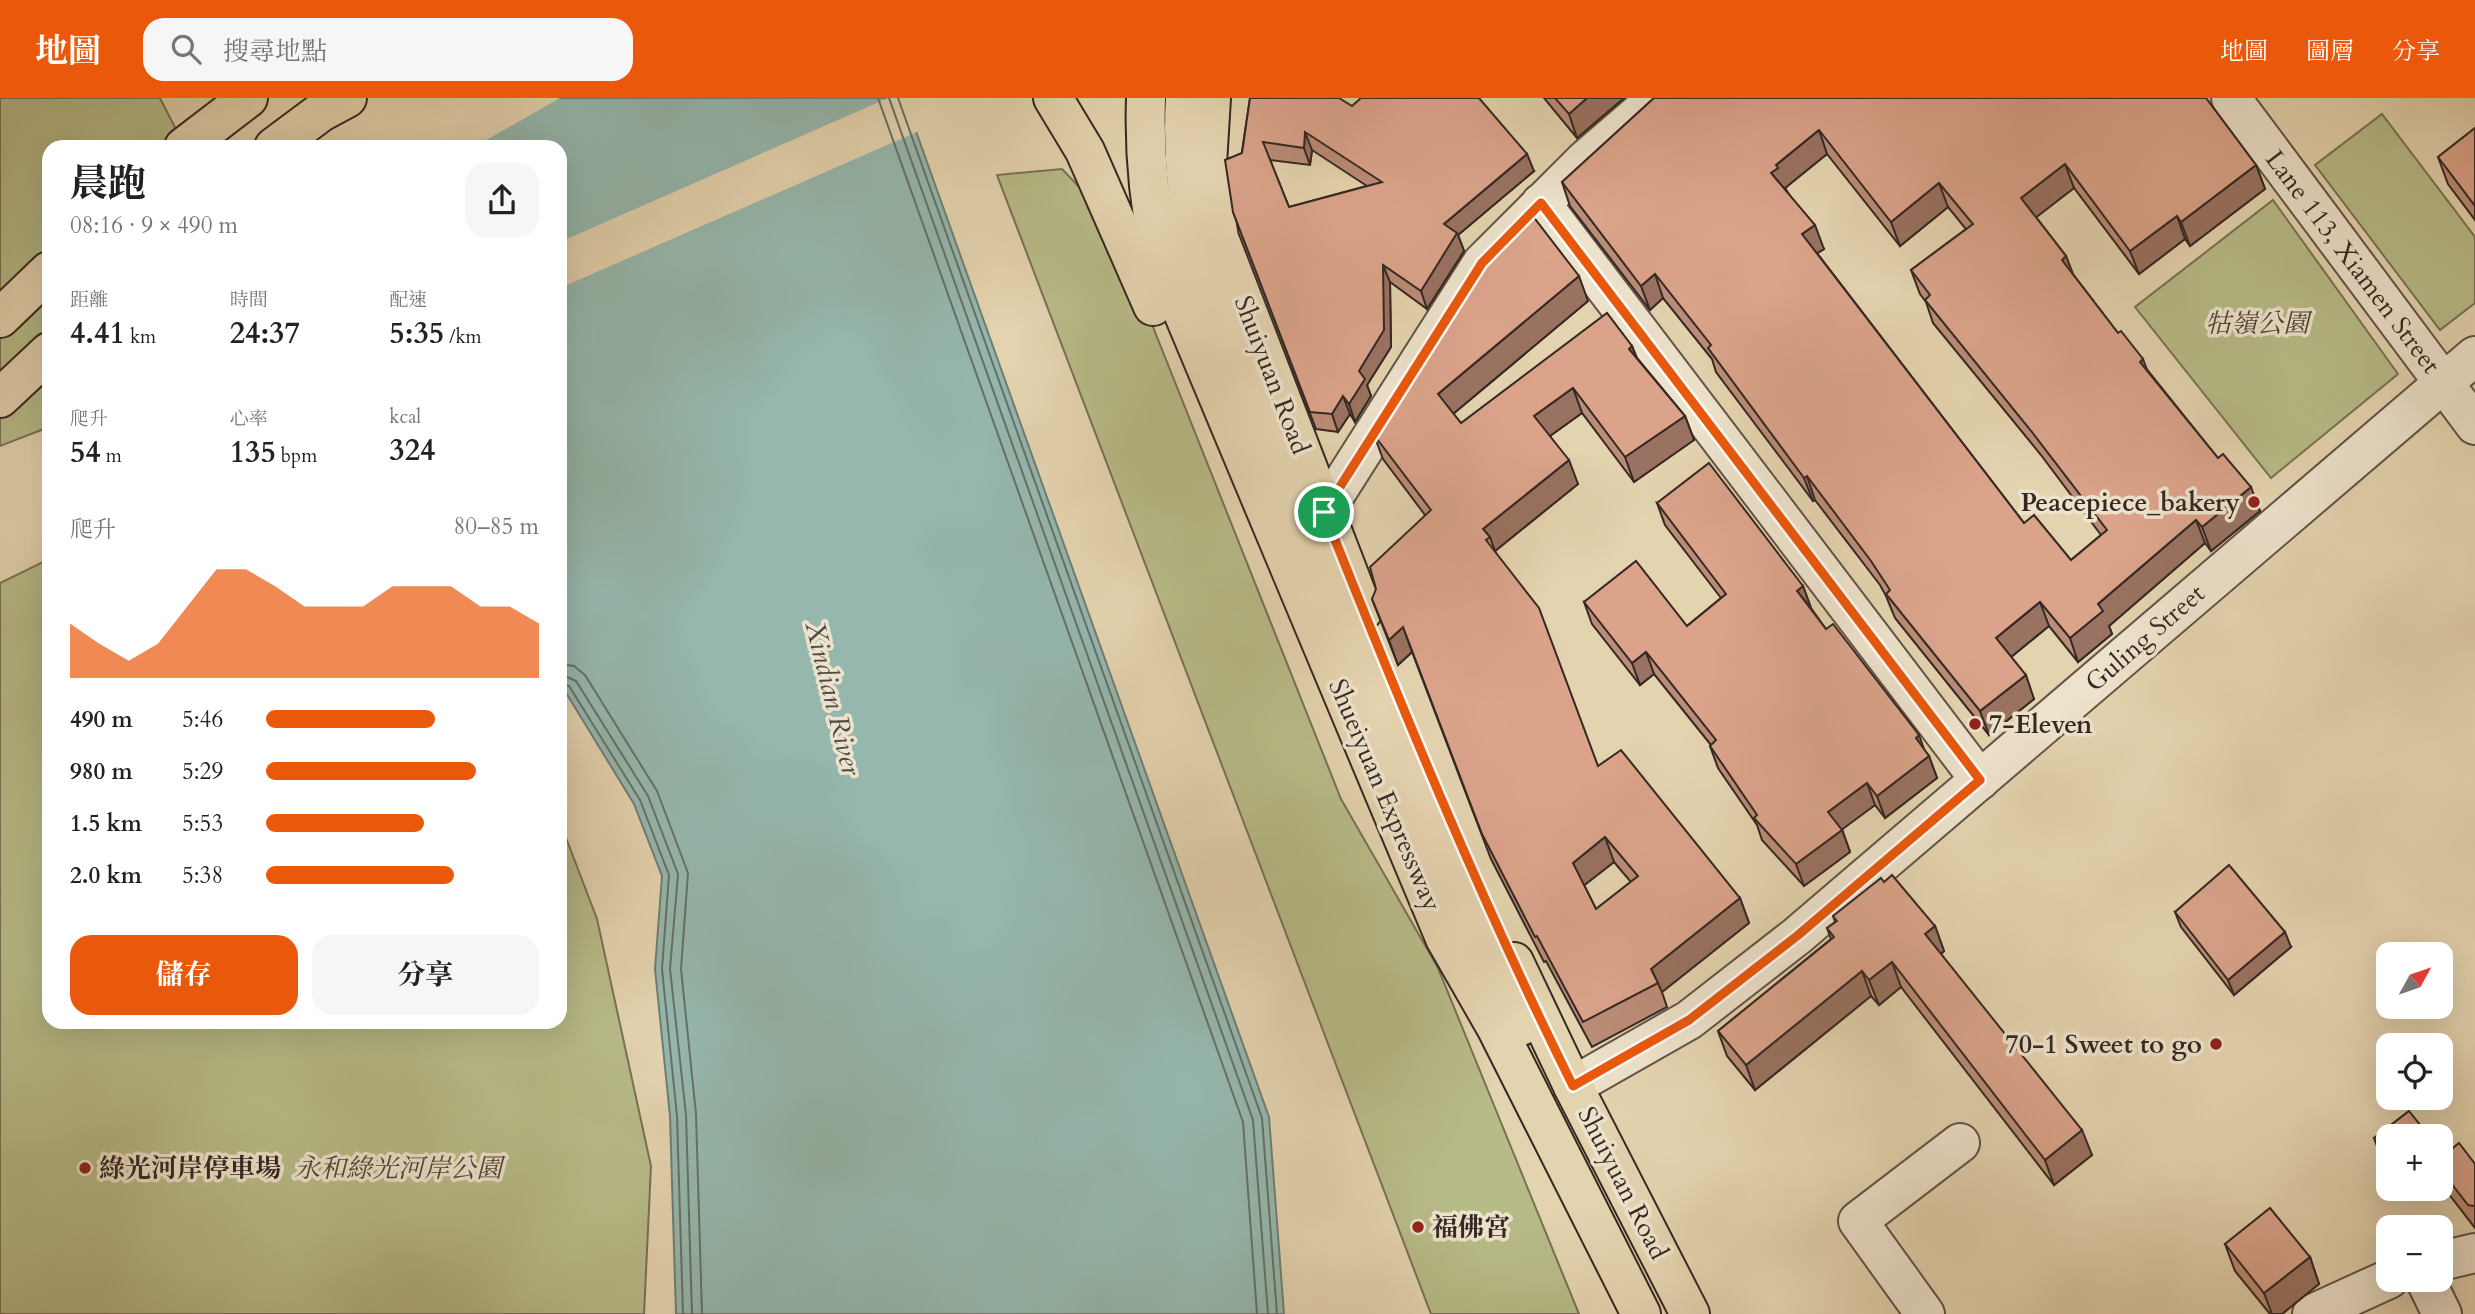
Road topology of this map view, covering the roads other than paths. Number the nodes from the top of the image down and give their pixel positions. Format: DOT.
graph roads {
  1 [pos="248,98"];
  2 [pos="347,98"];
  3 [pos="1053,98"];
  4 [pos="1146,98"];
  5 [pos="1185,98"];
  6 [pos="1210,98"];
  7 [pos="1657,98"];
  8 [pos="2231,98"];
  9 [pos="193,140"];
  10 [pos="283,140"];
  11 [pos="1541,203"];
  12 [pos="1207,242"];
  13 [pos="42,278"];
  14 [pos="0,318"];
  15 [pos="2475,356"];
  16 [pos="42,359"];
  17 [pos="2442,383"];
  18 [pos="0,398"];
  19 [pos="2475,425"];
  20 [pos="1324,512"];
  21 [pos="1980,780"];
  22 [pos="1445,937"];
  23 [pos="1573,1086"];
  24 [pos="1960,1143"];
  25 [pos="2475,1253"];
  26 [pos="2453,1258"];
  27 [pos="2376,1285"];
  28 [pos="2431,1292"];
  29 [pos="1641,1314"];
  30 [pos="1668,1314"];
  31 [pos="1690,1314"];
  32 [pos="1925,1314"];
  33 [pos="2312,1314"];
  34 [pos="2442,1314"];
  1 -- 9 [label="main road"];
  2 -- 10 [label="main road"];
  3 -- 22 [label="main road"];
  4 -- 22 [label="main road, Shueiyuan Expressway"];
  5 -- 12 [label="main road"];
  6 -- 12 [label="main road"];
  7 -- 11 [label="street"];
  8 -- 17 [label="street, Lane 113, Xiamen Street"];
  11 -- 20 [label="street"];
  11 -- 21 [label="street"];
  12 -- 20 [label="main road, Shuiyuan Road"];
  12 -- 30 [label="main road"];
  13 -- 14 [label="main road"];
  15 -- 17 [label="street, Guling Street"];
  16 -- 18 [label="main road"];
  17 -- 19 [label="street, Lane 113, Xiamen Street"];
  17 -- 21 [label="street, Guling Street"];
  20 -- 23 [label="main road, Shuiyuan Road"];
  21 -- 23 [label="street, Guling Street"];
  22 -- 29 [label="main road, Shueiyuan Expressway"];
  23 -- 31 [label="main road, Shuiyuan Road"];
  24 -- 32 [label="street"];
  25 -- 26 [label="street"];
  27 -- 33 [label="street"];
  28 -- 34 [label="street"];
}
